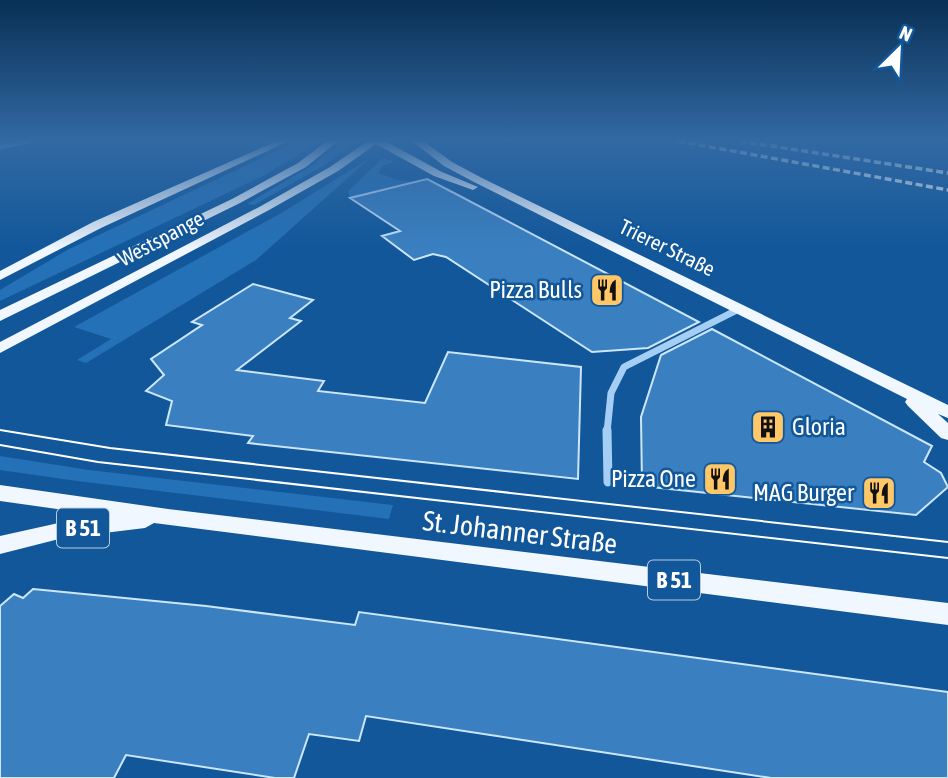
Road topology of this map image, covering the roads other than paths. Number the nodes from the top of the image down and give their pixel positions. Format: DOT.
graph roads {
  1 [pos="203,177"];
  2 [pos="279,177"];
  3 [pos="319,177"];
  4 [pos="446,177"];
  5 [pos="473,177"];
  6 [pos="513,198"];
  7 [pos="0,276"];
  8 [pos="738,309"];
  9 [pos="0,316"];
  10 [pos="0,348"];
  11 [pos="901,389"];
  12 [pos="948,412"];
  13 [pos="948,434"];
  14 [pos="608,482"];
  15 [pos="0,494"];
  16 [pos="168,517"];
  17 [pos="0,545"];
  18 [pos="948,614"];
  1 -- 7 [label="main road, Westspange"];
  2 -- 9 [label="main road, Westspange"];
  3 -- 10 [label="main road, Westspange"];
  4 -- 6 [label="main road"];
  5 -- 6 [label="main road, Trierer Straße"];
  6 -- 8 [label="main road, Trierer Straße"];
  8 -- 11 [label="main road, Trierer Straße"];
  8 -- 14 [label="street"];
  11 -- 12 [label="main road, Trierer Straße"];
  11 -- 13 [label="main road, Trierer Straße"];
  15 -- 16 [label="main road, St. Johanner Straße / B 51"];
  16 -- 17 [label="main road, St. Johanner Straße / B 51"];
  16 -- 18 [label="main road, St. Johanner Straße / B 51"];
}
